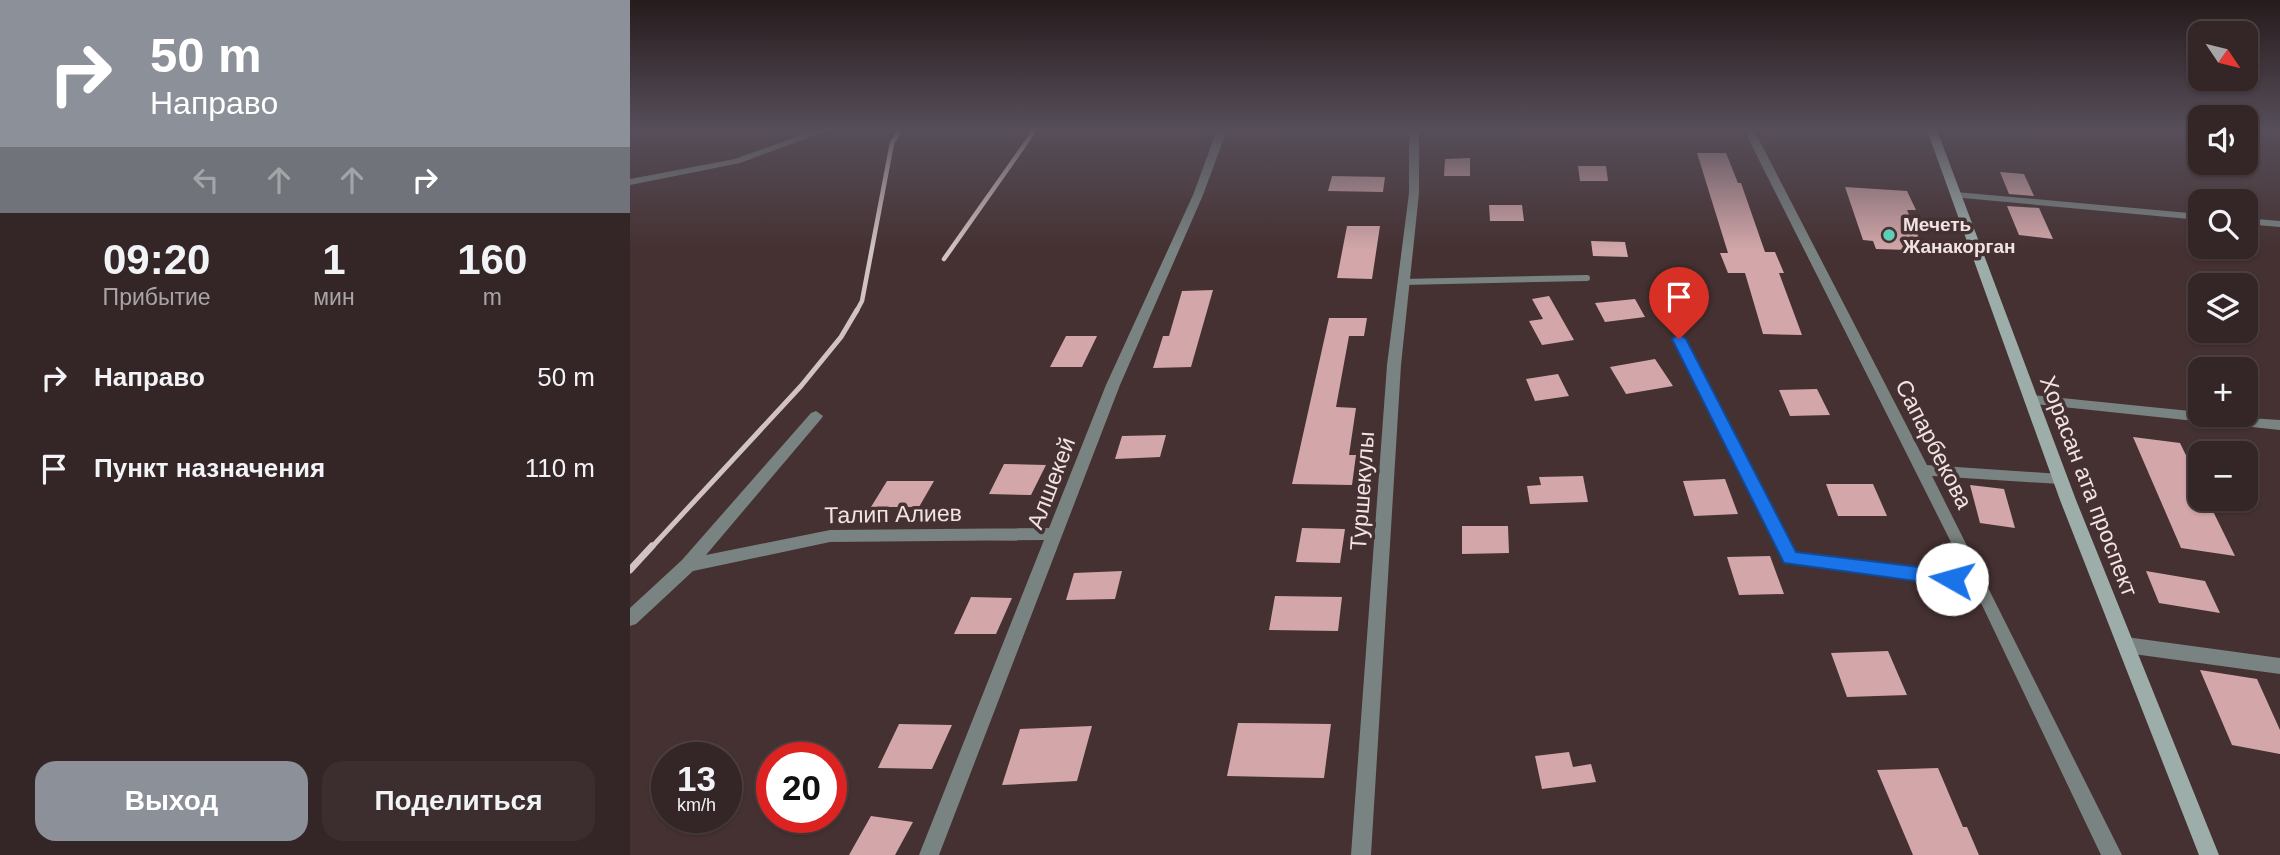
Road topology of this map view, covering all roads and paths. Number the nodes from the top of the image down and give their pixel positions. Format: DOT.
graph roads {
  1 [pos="692,170"];
  2 [pos="1207,170"];
  3 [pos="1414,170"];
  4 [pos="1769,170"];
  5 [pos="1947,170"];
  6 [pos="630,182"];
  7 [pos="1956,195"];
  8 [pos="2188,216"];
  9 [pos="2258,222"];
  10 [pos="2280,224"];
  11 [pos="1587,278"];
  12 [pos="1404,282"];
  13 [pos="1679,339"];
  14 [pos="2031,400"];
  15 [pos="816,416"];
  16 [pos="2280,425"];
  17 [pos="1922,470"];
  18 [pos="2060,479"];
  19 [pos="1055,534"];
  20 [pos="688,565"];
  21 [pos="1979,582"];
  22 [pos="630,619"];
  23 [pos="2126,645"];
  24 [pos="2280,666"];
  25 [pos="929,855"];
  26 [pos="1360,855"];
  27 [pos="2112,855"];
  28 [pos="2209,855"];
  1 -- 6 [label="street"];
  2 -- 19 [label="street, Алшекей"];
  3 -- 12 [label="street, Туршекулы"];
  4 -- 17 [label="street, Сапарбекова"];
  5 -- 7 [label="main road, Хорасан ата проспект"];
  7 -- 8 [label="street"];
  7 -- 14 [label="main road, Хорасан ата проспект"];
  9 -- 10 [label="street"];
  11 -- 12 [label="lane"];
  12 -- 26 [label="street, Туршекулы"];
  13 -- 21 [label="lane"];
  14 -- 16 [label="street"];
  14 -- 18 [label="main road, Хорасан ата проспект"];
  15 -- 20 [label="street"];
  17 -- 18 [label="street"];
  17 -- 21 [label="street, Сапарбекова"];
  18 -- 23 [label="main road, Хорасан ата проспект"];
  19 -- 20 [label="street, Талип Алиев"];
  19 -- 25 [label="street, Алшекей"];
  20 -- 22 [label="street"];
  21 -- 27 [label="street, Сапарбекова"];
  23 -- 24 [label="street"];
  23 -- 28 [label="main road, Хорасан ата проспект"];
}
